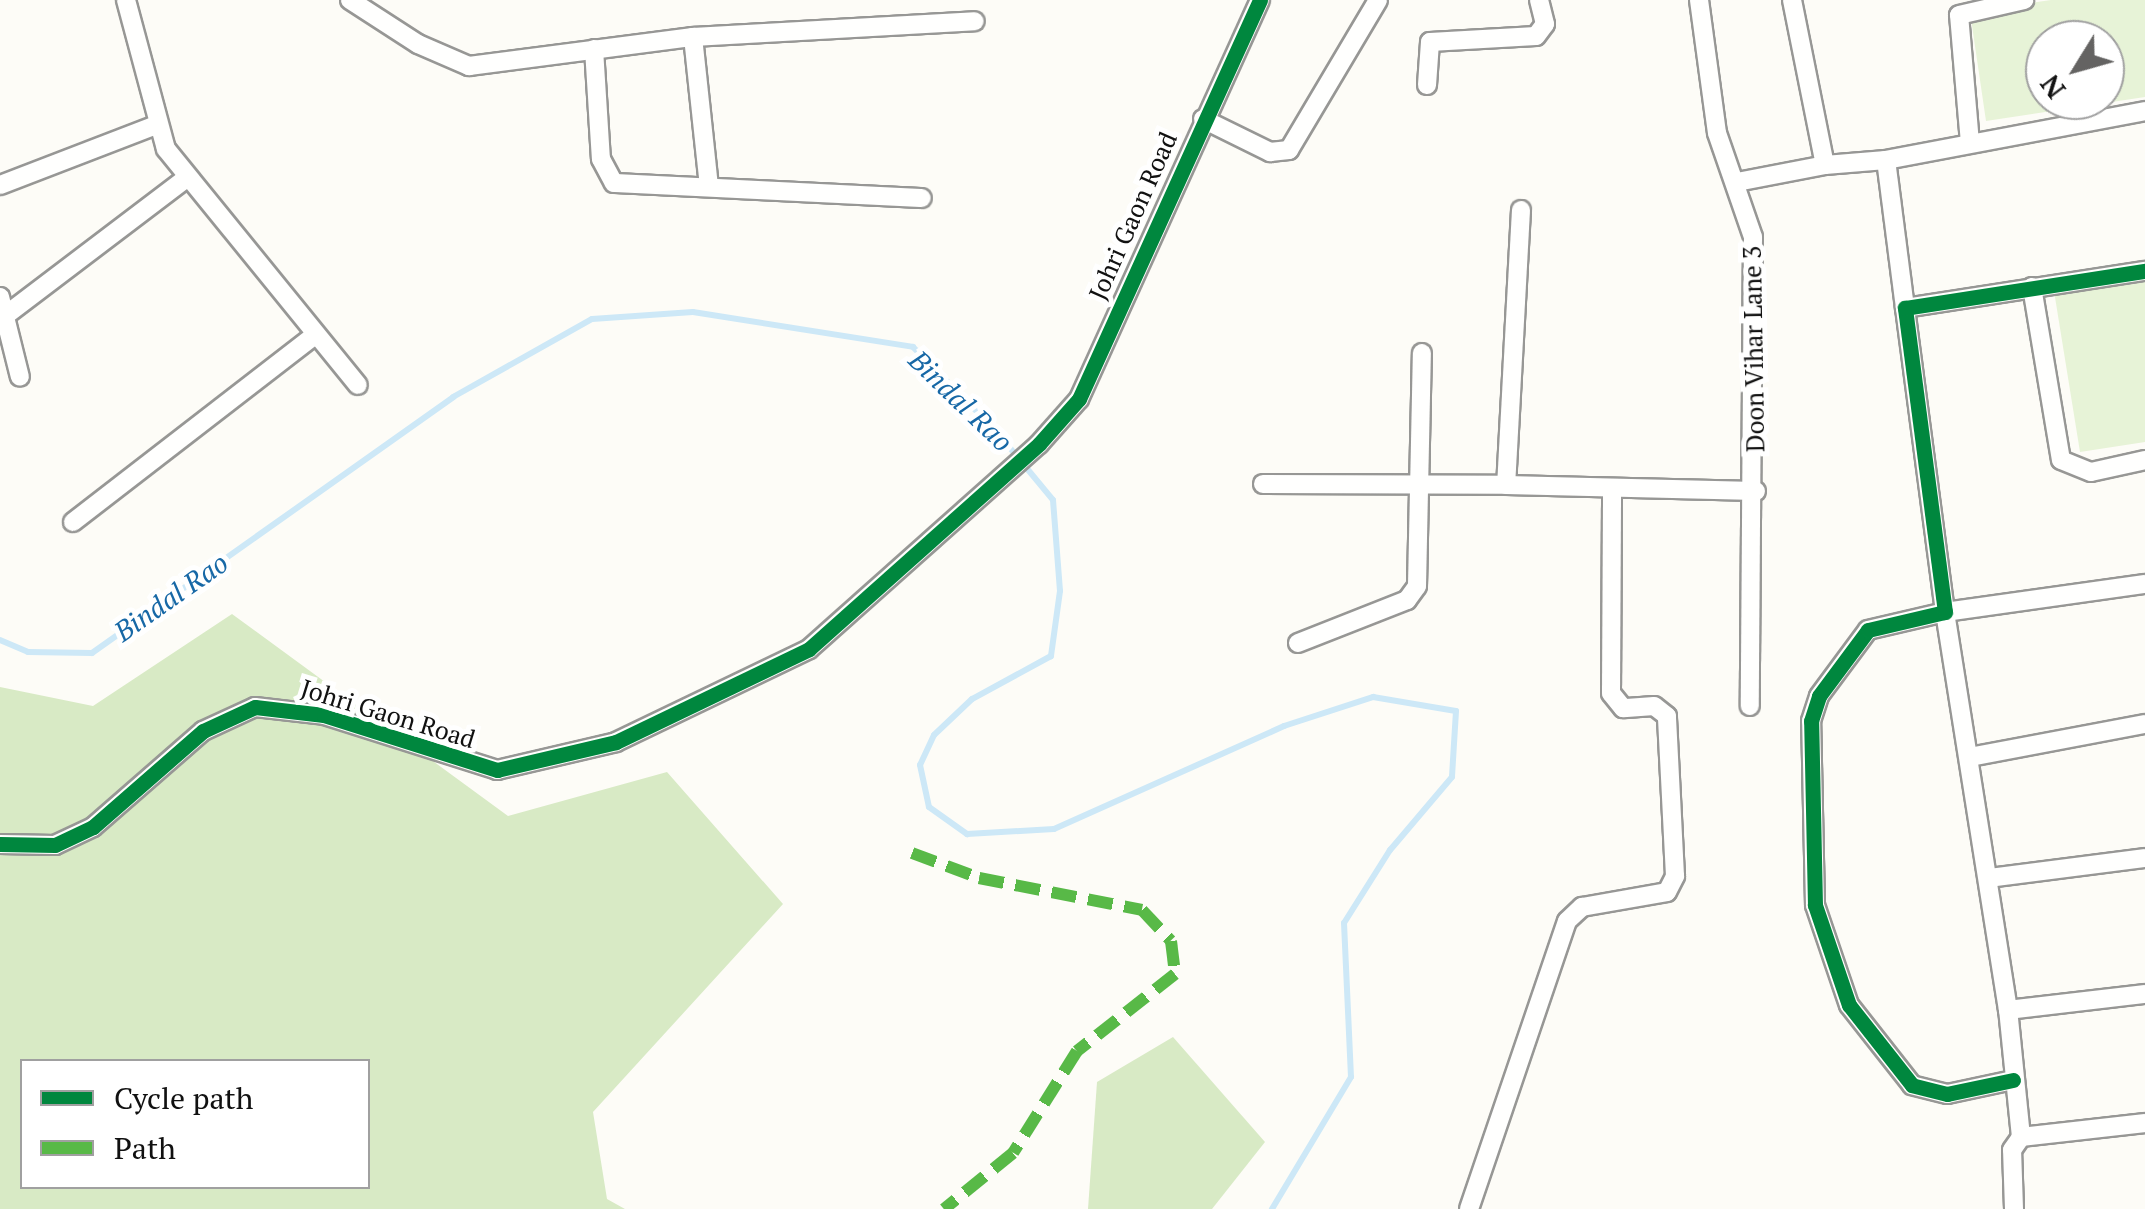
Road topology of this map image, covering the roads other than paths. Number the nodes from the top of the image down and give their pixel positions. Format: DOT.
graph roads {
  1 [pos="126,0"];
  2 [pos="350,0"];
  3 [pos="1260,0"];
  4 [pos="1378,0"];
  5 [pos="1539,0"];
  6 [pos="1699,0"];
  7 [pos="1792,0"];
  8 [pos="2024,0"];
  9 [pos="975,21"];
  10 [pos="693,37"];
  11 [pos="594,49"];
  12 [pos="1427,84"];
  13 [pos="2145,112"];
  14 [pos="1203,119"];
  15 [pos="156,125"];
  16 [pos="1970,142"];
  17 [pos="1886,160"];
  18 [pos="1825,165"];
  19 [pos="186,179"];
  20 [pos="1737,182"];
  21 [pos="0,185"];
  22 [pos="709,186"];
  23 [pos="922,198"];
  24 [pos="1522,210"];
  25 [pos="2145,270"];
  26 [pos="2032,287"];
  27 [pos="3,306"];
  28 [pos="1905,308"];
  29 [pos="314,336"];
  30 [pos="1422,353"];
  31 [pos="20,377"];
  32 [pos="358,385"];
  33 [pos="2145,460"];
  34 [pos="1263,484"];
  35 [pos="1506,485"];
  36 [pos="1419,488"];
  37 [pos="1612,489"];
  38 [pos="1756,491"];
  39 [pos="73,522"];
  40 [pos="2145,584"];
  41 [pos="1945,612"];
  42 [pos="1298,643"];
  43 [pos="1750,706"];
  44 [pos="2145,724"];
  45 [pos="1970,756"];
  46 [pos="0,844"];
  47 [pos="2145,858"];
  48 [pos="1989,878"];
  49 [pos="2145,994"];
  50 [pos="2008,1010"];
  51 [pos="2013,1080"];
  52 [pos="2145,1123"];
  53 [pos="2021,1137"];
  54 [pos="1469,1209"];
  55 [pos="2014,1209"];
  1 -- 15 [label="street"];
  2 -- 11 [label="street"];
  3 -- 14 [label="street, Johri Gaon Road"];
  4 -- 14 [label="street"];
  5 -- 12 [label="street"];
  6 -- 20 [label="street, Doon Vihar Lane 3"];
  7 -- 18 [label="street"];
  8 -- 16 [label="street"];
  9 -- 10 [label="street"];
  10 -- 11 [label="street"];
  10 -- 22 [label="street"];
  11 -- 22 [label="street"];
  13 -- 16 [label="street"];
  14 -- 46 [label="street, Johri Gaon Road"];
  15 -- 19 [label="street"];
  15 -- 21 [label="street"];
  16 -- 17 [label="street"];
  17 -- 18 [label="street"];
  17 -- 28 [label="street"];
  18 -- 20 [label="street"];
  19 -- 27 [label="street"];
  19 -- 29 [label="street"];
  20 -- 38 [label="street, Doon Vihar Lane 3"];
  22 -- 23 [label="street"];
  24 -- 35 [label="street"];
  25 -- 26 [label="street"];
  26 -- 28 [label="street"];
  26 -- 33 [label="street"];
  27 -- 31 [label="street"];
  28 -- 41 [label="street"];
  29 -- 32 [label="street"];
  29 -- 39 [label="street"];
  30 -- 36 [label="street"];
  34 -- 36 [label="street"];
  35 -- 36 [label="street"];
  35 -- 37 [label="street"];
  36 -- 42 [label="street"];
  37 -- 38 [label="street"];
  37 -- 54 [label="street"];
  38 -- 43 [label="street, Doon Vihar Lane 3"];
  40 -- 41 [label="street"];
  41 -- 45 [label="street"];
  41 -- 51 [label="street"];
  44 -- 45 [label="street"];
  45 -- 48 [label="street"];
  47 -- 48 [label="street"];
  48 -- 50 [label="street"];
  49 -- 50 [label="street"];
  50 -- 51 [label="street"];
  51 -- 53 [label="street"];
  52 -- 53 [label="street"];
  53 -- 55 [label="street"];
}
